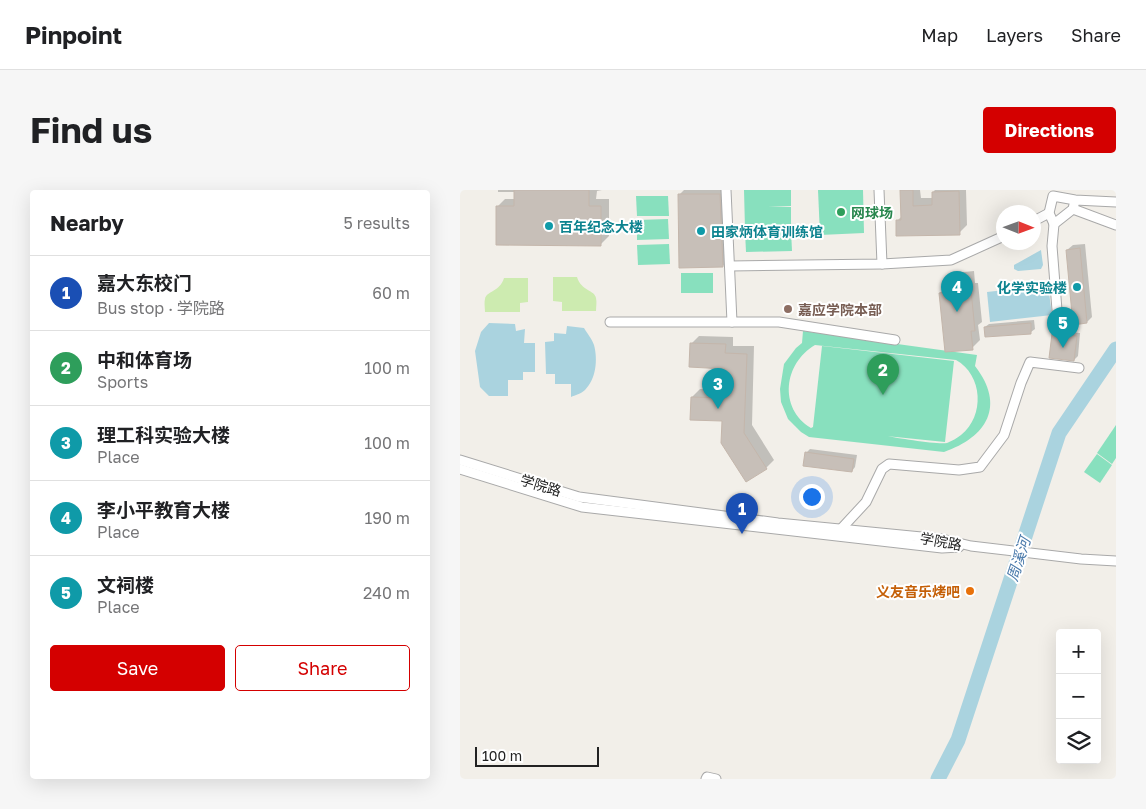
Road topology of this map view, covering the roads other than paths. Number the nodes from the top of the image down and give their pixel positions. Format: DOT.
graph roads {
  1 [pos="726,190"];
  2 [pos="879,190"];
  3 [pos="1044,190"];
  4 [pos="1052,196"];
  5 [pos="1116,202"];
  6 [pos="1074,204"];
  7 [pos="1049,213"];
  8 [pos="1041,217"];
  9 [pos="1054,224"];
  10 [pos="1116,225"];
  11 [pos="996,240"];
  12 [pos="882,264"];
  13 [pos="730,266"];
  14 [pos="1057,310"];
  15 [pos="610,322"];
  16 [pos="732,322"];
  17 [pos="895,340"];
  18 [pos="1079,368"];
  19 [pos="460,460"];
  20 [pos="460,469"];
  21 [pos="841,529"];
  22 [pos="971,546"];
  23 [pos="1116,561"];
  24 [pos="706,779"];
  25 [pos="716,779"];
  1 -- 13 [label="street"];
  2 -- 12 [label="street"];
  3 -- 4 [label="street"];
  4 -- 6 [label="street"];
  4 -- 7 [label="street"];
  5 -- 6 [label="street"];
  6 -- 9 [label="street"];
  6 -- 10 [label="street"];
  7 -- 8 [label="street"];
  7 -- 9 [label="street"];
  9 -- 14 [label="street"];
  11 -- 12 [label="street"];
  12 -- 13 [label="street"];
  13 -- 16 [label="street"];
  15 -- 16 [label="street"];
  16 -- 17 [label="street"];
  18 -- 21 [label="street"];
  19 -- 21 [label="street, 学院路"];
  20 -- 22 [label="street, 学院路"];
  21 -- 22 [label="street, 学院路"];
  22 -- 23 [label="street"];
  24 -- 25 [label="street"];
}
